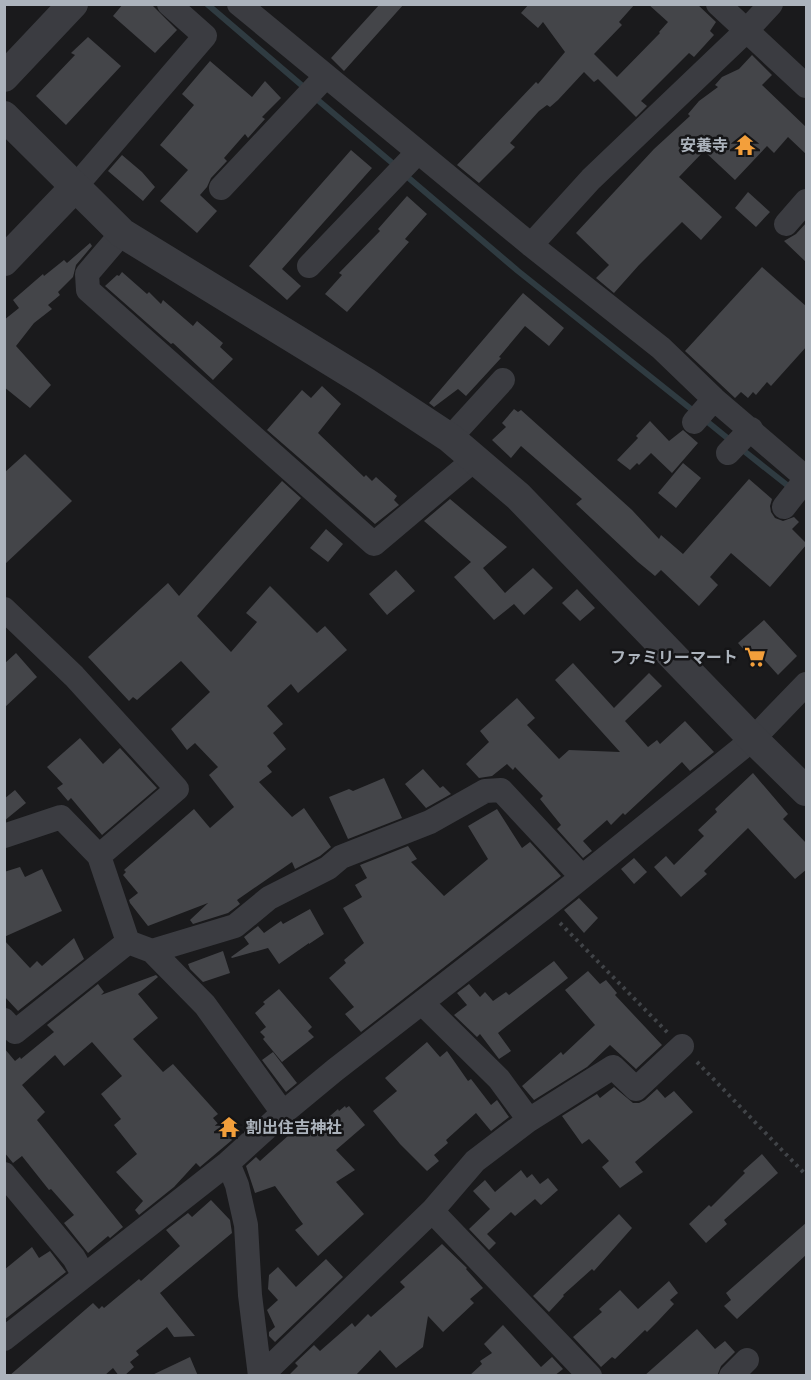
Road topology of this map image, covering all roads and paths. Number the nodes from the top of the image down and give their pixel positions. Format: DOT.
graph roads {
  1 [pos="73,4"];
  2 [pos="169,4"];
  3 [pos="239,4"];
  4 [pos="718,4"];
  5 [pos="771,4"];
  6 [pos="747,31"];
  7 [pos="4,77"];
  8 [pos="807,86"];
  9 [pos="316,87"];
  10 [pos="4,116"];
  11 [pos="408,163"];
  12 [pos="75,187"];
  13 [pos="221,188"];
  14 [pos="807,201"];
  15 [pos="786,224"];
  16 [pos="122,233"];
  17 [pos="531,245"];
  18 [pos="4,261"];
  19 [pos="309,266"];
  20 [pos="503,380"];
  21 [pos="450,438"];
  22 [pos="476,459"];
  23 [pos="805,481"];
  24 [pos="784,507"];
  25 [pos="4,609"];
  26 [pos="807,684"];
  27 [pos="753,739"];
  28 [pos="807,791"];
  29 [pos="4,836"];
  30 [pos="99,856"];
  31 [pos="582,877"];
  32 [pos="128,942"];
  33 [pos="152,951"];
  34 [pos="422,1003"];
  35 [pos="4,1020"];
  36 [pos="682,1046"];
  37 [pos="283,1113"];
  38 [pos="529,1120"];
  39 [pos="228,1163"];
  40 [pos="4,1174"];
  41 [pos="432,1211"];
  42 [pos="84,1276"];
  43 [pos="4,1339"];
  44 [pos="261,1376"];
  45 [pos="590,1376"];
  1 -- 7 [label="street"];
  2 -- 12 [label="street"];
  3 -- 9 [label="street"];
  4 -- 6 [label="street"];
  5 -- 6 [label="street"];
  6 -- 8 [label="street"];
  6 -- 17 [label="street"];
  9 -- 11 [label="street"];
  9 -- 13 [label="street"];
  10 -- 12 [label="street"];
  11 -- 17 [label="street"];
  11 -- 19 [label="street"];
  12 -- 16 [label="street"];
  12 -- 18 [label="street"];
  14 -- 15 [label="street"];
  16 -- 21 [label="street"];
  16 -- 22 [label="street"];
  17 -- 23 [label="street"];
  20 -- 21 [label="street"];
  21 -- 22 [label="street"];
  22 -- 27 [label="street"];
  23 -- 24 [label="street"];
  25 -- 30 [label="street"];
  26 -- 27 [label="street"];
  27 -- 28 [label="street"];
  27 -- 31 [label="street"];
  29 -- 30 [label="street"];
  30 -- 32 [label="street"];
  31 -- 33 [label="street"];
  31 -- 34 [label="street"];
  32 -- 33 [label="street"];
  32 -- 35 [label="street"];
  33 -- 37 [label="street"];
  34 -- 37 [label="street"];
  34 -- 38 [label="street"];
  36 -- 38 [label="street"];
  37 -- 39 [label="street"];
  38 -- 41 [label="street"];
  39 -- 42 [label="street"];
  39 -- 44 [label="street"];
  40 -- 42 [label="street"];
  41 -- 44 [label="street"];
  41 -- 45 [label="street"];
  42 -- 43 [label="street"];
}
